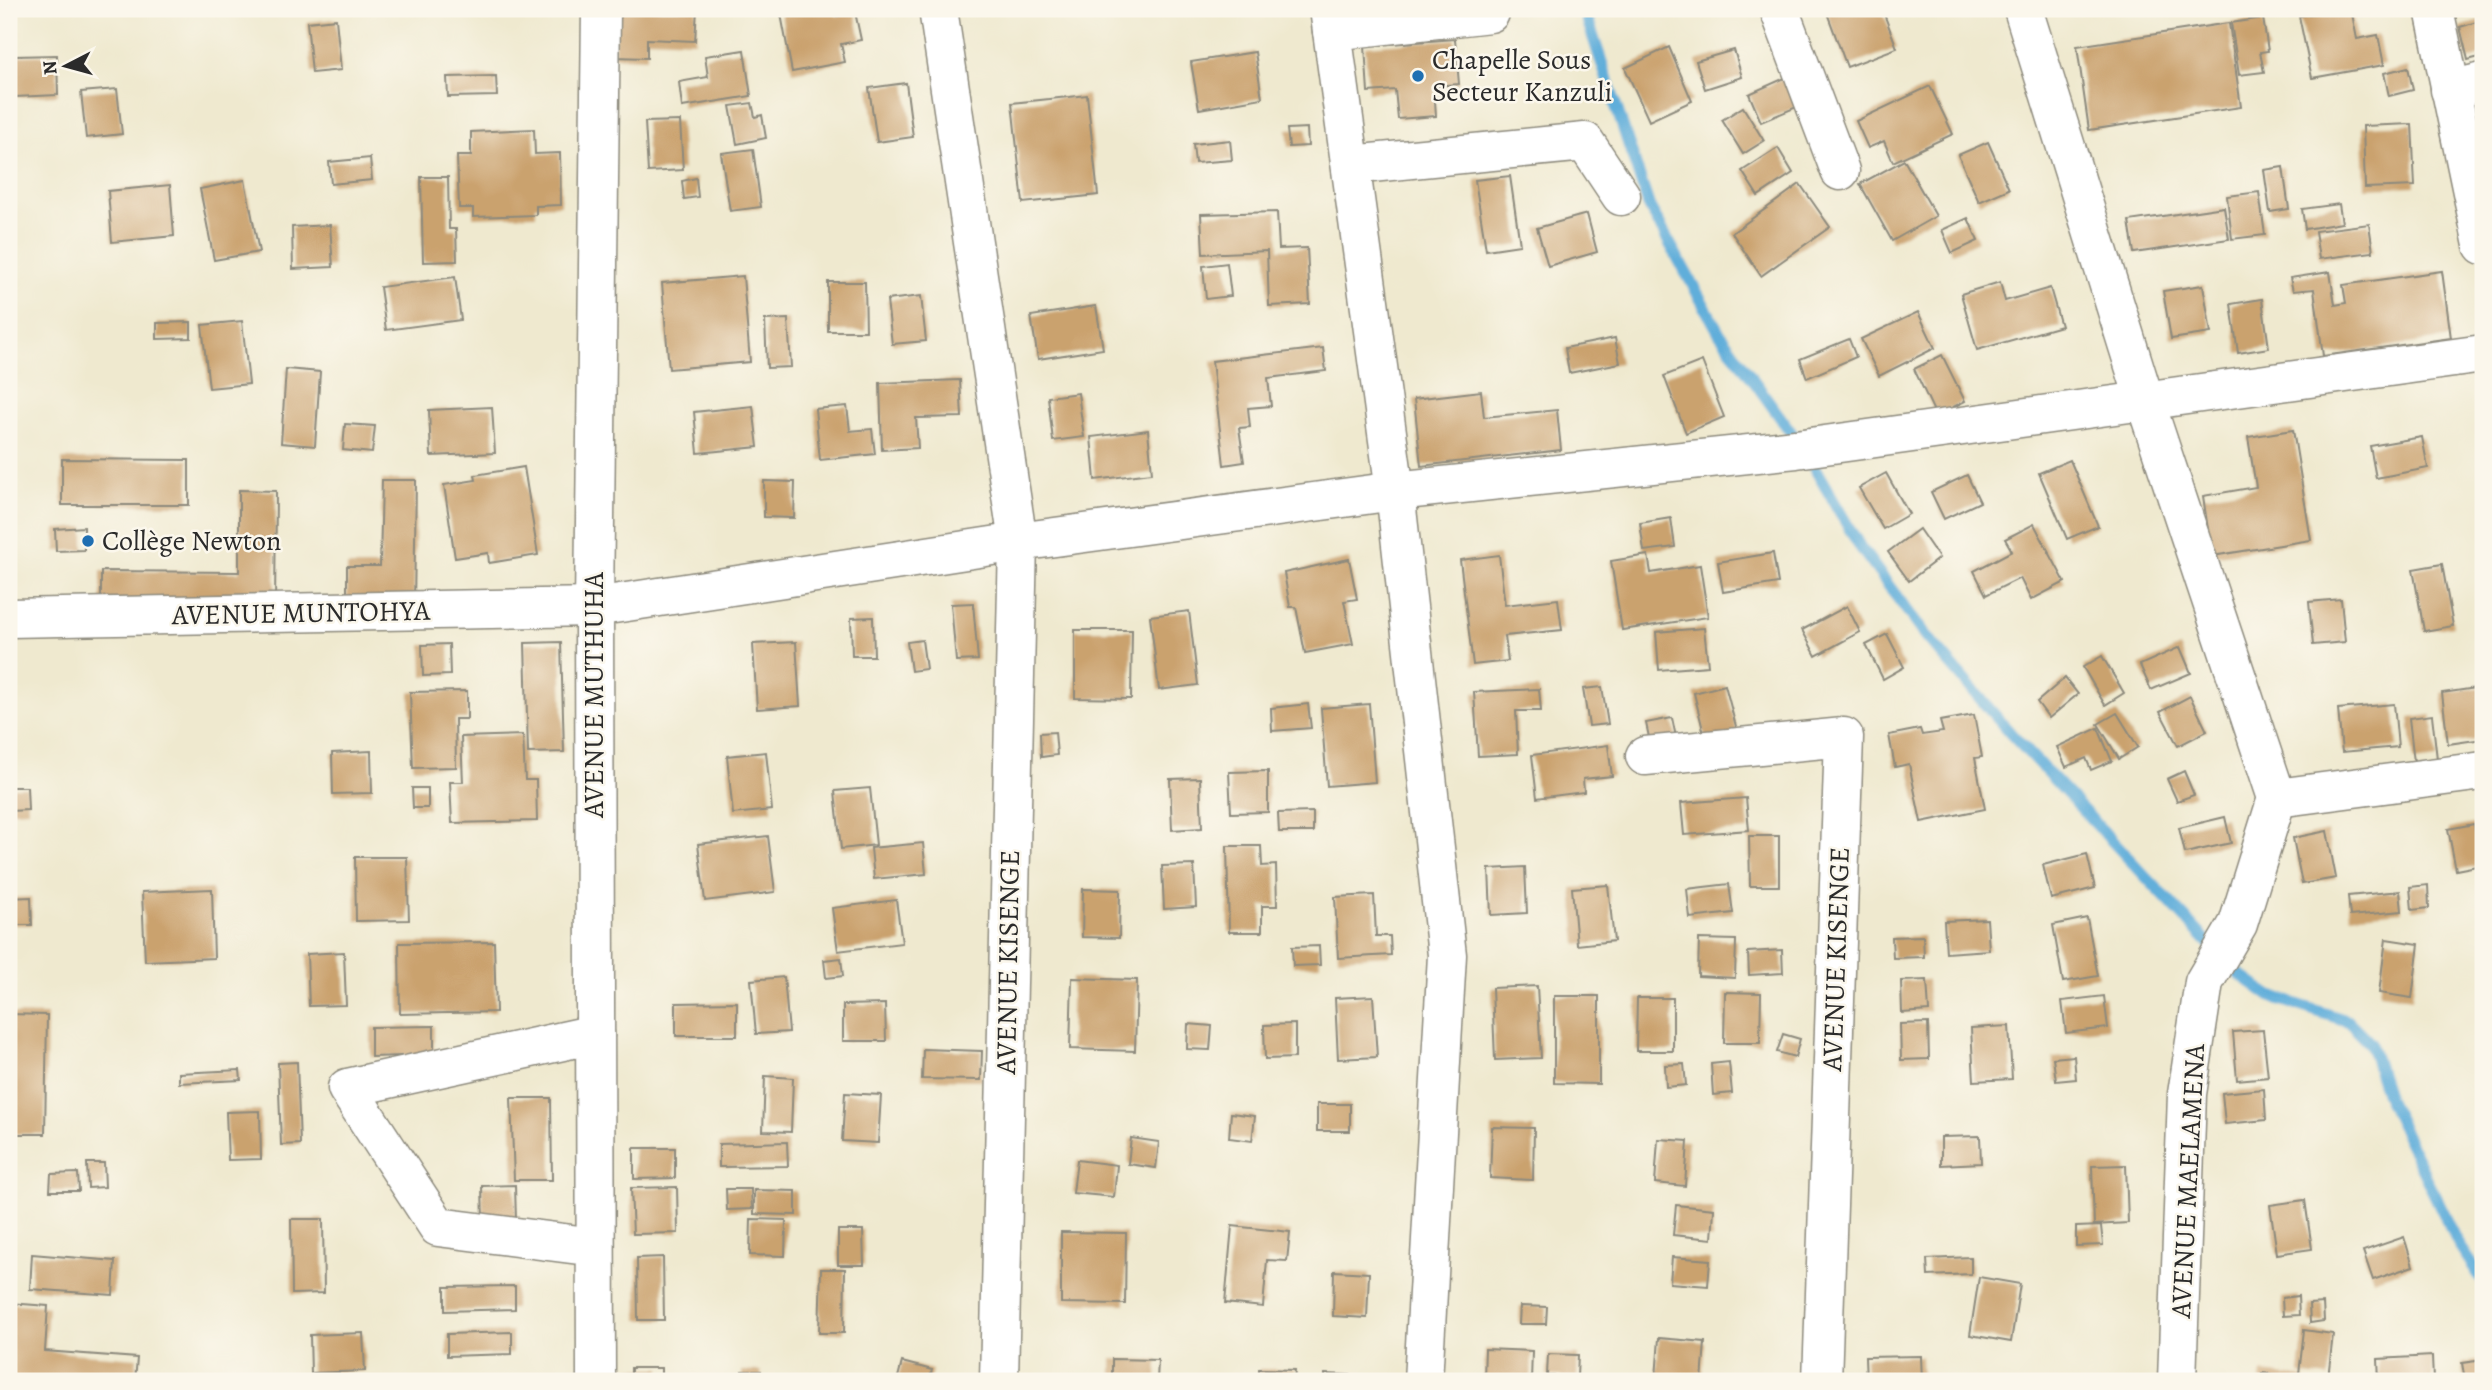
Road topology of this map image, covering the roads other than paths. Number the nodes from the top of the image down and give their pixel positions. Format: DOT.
graph roads {
  1 [pos="601,9"];
  2 [pos="938,9"];
  3 [pos="1491,9"];
  4 [pos="1779,9"];
  5 [pos="2023,9"];
  6 [pos="2434,9"];
  7 [pos="1331,20"];
  8 [pos="2467,86"];
  9 [pos="1351,165"];
  10 [pos="1840,172"];
  11 [pos="1621,196"];
  12 [pos="2483,245"];
  13 [pos="2483,354"];
  14 [pos="2146,401"];
  15 [pos="1395,491"];
  16 [pos="1017,542"];
  17 [pos="594,607"];
  18 [pos="9,618"];
  19 [pos="1645,756"];
  20 [pos="2483,771"];
  21 [pos="2277,798"];
  22 [pos="595,1034"];
  23 [pos="595,1247"];
  24 [pos="596,1381"];
  25 [pos="999,1381"];
  26 [pos="1423,1381"];
  27 [pos="1822,1381"];
  28 [pos="2177,1381"];
  1 -- 17 [label="street, AVENUE MUTHUHA"];
  2 -- 16 [label="street, AVENUE KISENGE"];
  3 -- 7 [label="street"];
  4 -- 10 [label="street"];
  5 -- 14 [label="street"];
  6 -- 8 [label="street"];
  7 -- 9 [label="street"];
  8 -- 12 [label="street"];
  9 -- 11 [label="street"];
  9 -- 15 [label="street"];
  13 -- 14 [label="street, AVENUE MUNTOHYA"];
  14 -- 15 [label="street, AVENUE MUNTOHYA"];
  14 -- 21 [label="street"];
  15 -- 16 [label="street, AVENUE MUNTOHYA"];
  15 -- 26 [label="street"];
  16 -- 17 [label="street, AVENUE MUNTOHYA"];
  16 -- 25 [label="street, AVENUE KISENGE"];
  17 -- 18 [label="street, AVENUE MUNTOHYA"];
  17 -- 22 [label="street, AVENUE MUTHUHA"];
  19 -- 27 [label="street, AVENUE KISENGE"];
  20 -- 21 [label="street"];
  21 -- 28 [label="street, AVENUE MAELAMENA"];
  22 -- 23 [label="street, AVENUE MUTHUHA"];
  22 -- 23 [label="street"];
  23 -- 24 [label="street, AVENUE MUTHUHA"];
}
